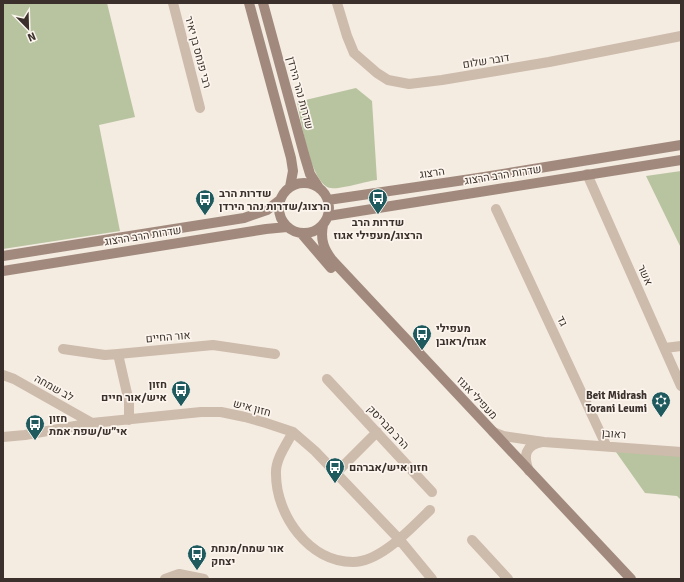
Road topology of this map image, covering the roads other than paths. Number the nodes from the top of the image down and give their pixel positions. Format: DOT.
graph roads {
  1 [pos="173,3"];
  2 [pos="249,3"];
  3 [pos="263,3"];
  4 [pos="337,3"];
  5 [pos="681,36"];
  6 [pos="200,108"];
  7 [pos="681,146"];
  8 [pos="681,160"];
  9 [pos="587,174"];
  10 [pos="290,187"];
  11 [pos="319,188"];
  12 [pos="280,200"];
  13 [pos="328,200"];
  14 [pos="496,209"];
  15 [pos="328,216"];
  16 [pos="323,225"];
  17 [pos="286,227"];
  18 [pos="301,234"];
  19 [pos="3,256"];
  20 [pos="3,271"];
  21 [pos="681,346"];
  22 [pos="665,348"];
  23 [pos="63,349"];
  24 [pos="118,354"];
  25 [pos="274,354"];
  26 [pos="3,375"];
  27 [pos="327,378"];
  28 [pos="681,386"];
  29 [pos="130,420"];
  30 [pos="92,423"];
  31 [pos="293,432"];
  32 [pos="377,432"];
  33 [pos="492,432"];
  34 [pos="3,437"];
  35 [pos="544,442"];
  36 [pos="606,445"];
  37 [pos="681,452"];
  38 [pos="337,472"];
  39 [pos="530,472"];
  40 [pos="432,492"];
  41 [pos="430,510"];
  42 [pos="399,539"];
  43 [pos="472,540"];
  44 [pos="430,578"];
  45 [pos="165,579"];
  46 [pos="204,579"];
  47 [pos="508,579"];
  48 [pos="622,579"];
  49 [pos="630,579"];
  1 -- 6 [label="street, רבי פנחס בן יאיר"];
  2 -- 10 [label="main road"];
  3 -- 11 [label="main road, שדרות נהר הירדן"];
  4 -- 5 [label="street, דובר שלום"];
  7 -- 13 [label="main road, הרצוג"];
  8 -- 9 [label="main road, שדרות הרב הרצוג"];
  9 -- 15 [label="main road, שדרות הרב הרצוג"];
  9 -- 22 [label="street, אשר"];
  10 -- 11 [label="main road"];
  10 -- 12 [label="main road"];
  11 -- 13 [label="main road"];
  12 -- 17 [label="main road"];
  12 -- 19 [label="main road, שדרות הרב הרצוג"];
  13 -- 15 [label="main road"];
  14 -- 36 [label="street, גד"];
  15 -- 16 [label="main road"];
  16 -- 18 [label="main road"];
  16 -- 33 [label="main road, מעפילי אגוז"];
  17 -- 18 [label="main road"];
  17 -- 20 [label="main road, שדרות הרב הרצוג"];
  18 -- 48 [label="main road, מעפילי אגוז"];
  21 -- 22 [label="street"];
  22 -- 28 [label="street, אשר"];
  23 -- 24 [label="street, אור החיים"];
  24 -- 25 [label="street, אור החיים"];
  24 -- 29 [label="street"];
  26 -- 30 [label="street, לב שמחה"];
  27 -- 32 [label="street, הרב מבריסק"];
  29 -- 30 [label="street, חזון איש"];
  29 -- 31 [label="street, חזון איש"];
  30 -- 34 [label="street, חזון איש"];
  31 -- 38 [label="street, חזון איש"];
  31 -- 42 [label="street"];
  32 -- 38 [label="street"];
  32 -- 40 [label="street, הרב מבריסק"];
  33 -- 35 [label="street, ראובן"];
  33 -- 39 [label="main road, מעפילי אגוז"];
  35 -- 36 [label="street, ראובן"];
  35 -- 39 [label="street, ראובן"];
  36 -- 37 [label="street, ראובן"];
  38 -- 42 [label="street, חזון איש"];
  39 -- 49 [label="main road, מעפילי אגוז"];
  41 -- 42 [label="street"];
  42 -- 44 [label="street, חזון איש"];
  43 -- 47 [label="street"];
  45 -- 46 [label="street"];
}
